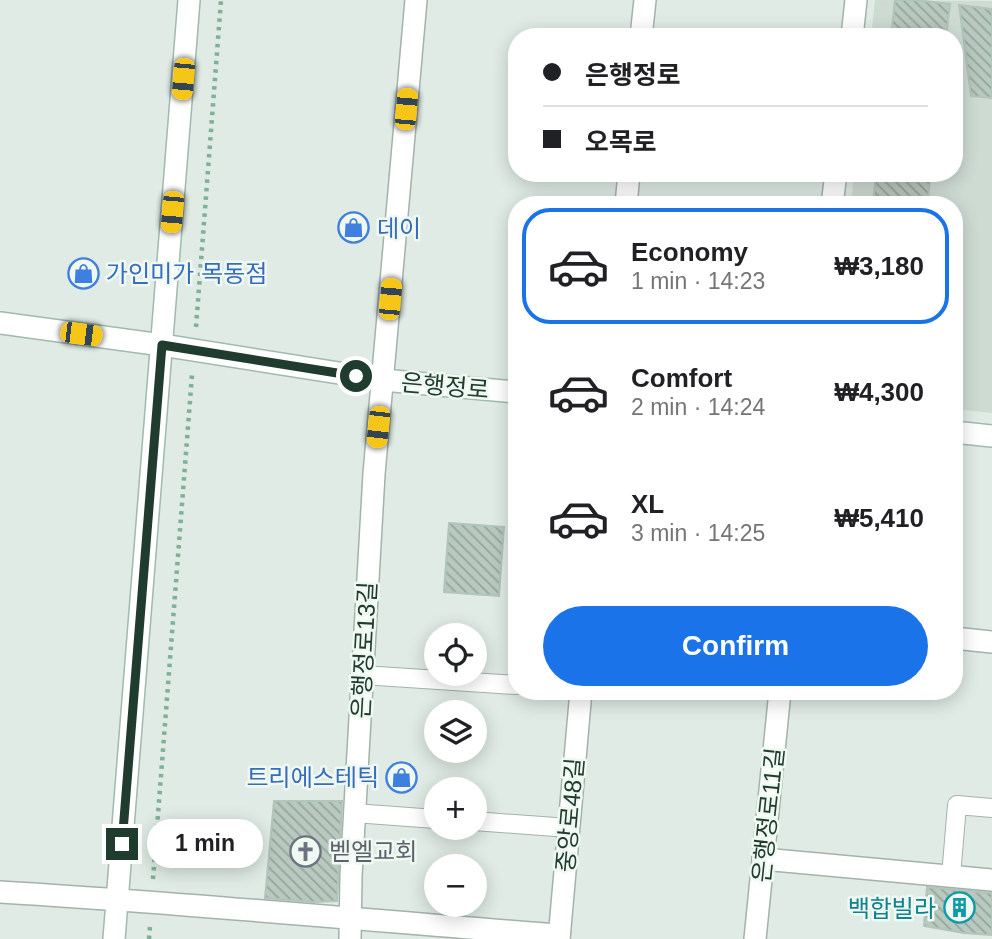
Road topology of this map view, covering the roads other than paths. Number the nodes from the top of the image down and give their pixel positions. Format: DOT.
graph roads {
  1 [pos="189,0"];
  2 [pos="415,0"];
  3 [pos="645,0"];
  4 [pos="856,0"];
  5 [pos="642,28"];
  6 [pos="853,28"];
  7 [pos="0,323"];
  8 [pos="162,345"];
  9 [pos="383,380"];
  10 [pos="508,391"];
  11 [pos="963,433"];
  12 [pos="992,436"];
  13 [pos="963,639"];
  14 [pos="992,642"];
  15 [pos="362,675"];
  16 [pos="508,684"];
  17 [pos="580,700"];
  18 [pos="779,700"];
  19 [pos="992,808"];
  20 [pos="354,813"];
  21 [pos="424,818"];
  22 [pos="487,822"];
  23 [pos="569,828"];
  24 [pos="763,859"];
  25 [pos="951,876"];
  26 [pos="992,880"];
  27 [pos="0,892"];
  28 [pos="117,899"];
  29 [pos="350,929"];
  30 [pos="559,937"];
  31 [pos="114,939"];
  32 [pos="755,939"];
  1 -- 8 [label="street"];
  2 -- 9 [label="street, 은행정로13길"];
  3 -- 5 [label="street"];
  4 -- 6 [label="street"];
  7 -- 8 [label="street, 은행정로"];
  8 -- 9 [label="street, 은행정로"];
  8 -- 28 [label="street"];
  9 -- 10 [label="street, 은행정로"];
  9 -- 15 [label="street, 은행정로13길"];
  11 -- 12 [label="street"];
  13 -- 14 [label="street"];
  15 -- 16 [label="lane"];
  15 -- 20 [label="street, 은행정로13길"];
  17 -- 23 [label="street, 중앙로48길"];
  18 -- 24 [label="street, 은행정로11길"];
  19 -- 25 [label="lane"];
  20 -- 21 [label="lane"];
  20 -- 29 [label="street, 은행정로13길"];
  22 -- 23 [label="lane"];
  23 -- 30 [label="street, 중앙로48길"];
  24 -- 25 [label="street"];
  24 -- 32 [label="street, 은행정로11길"];
  25 -- 26 [label="street"];
  27 -- 28 [label="street"];
  28 -- 29 [label="street"];
  28 -- 31 [label="street"];
  29 -- 30 [label="street"];
}
